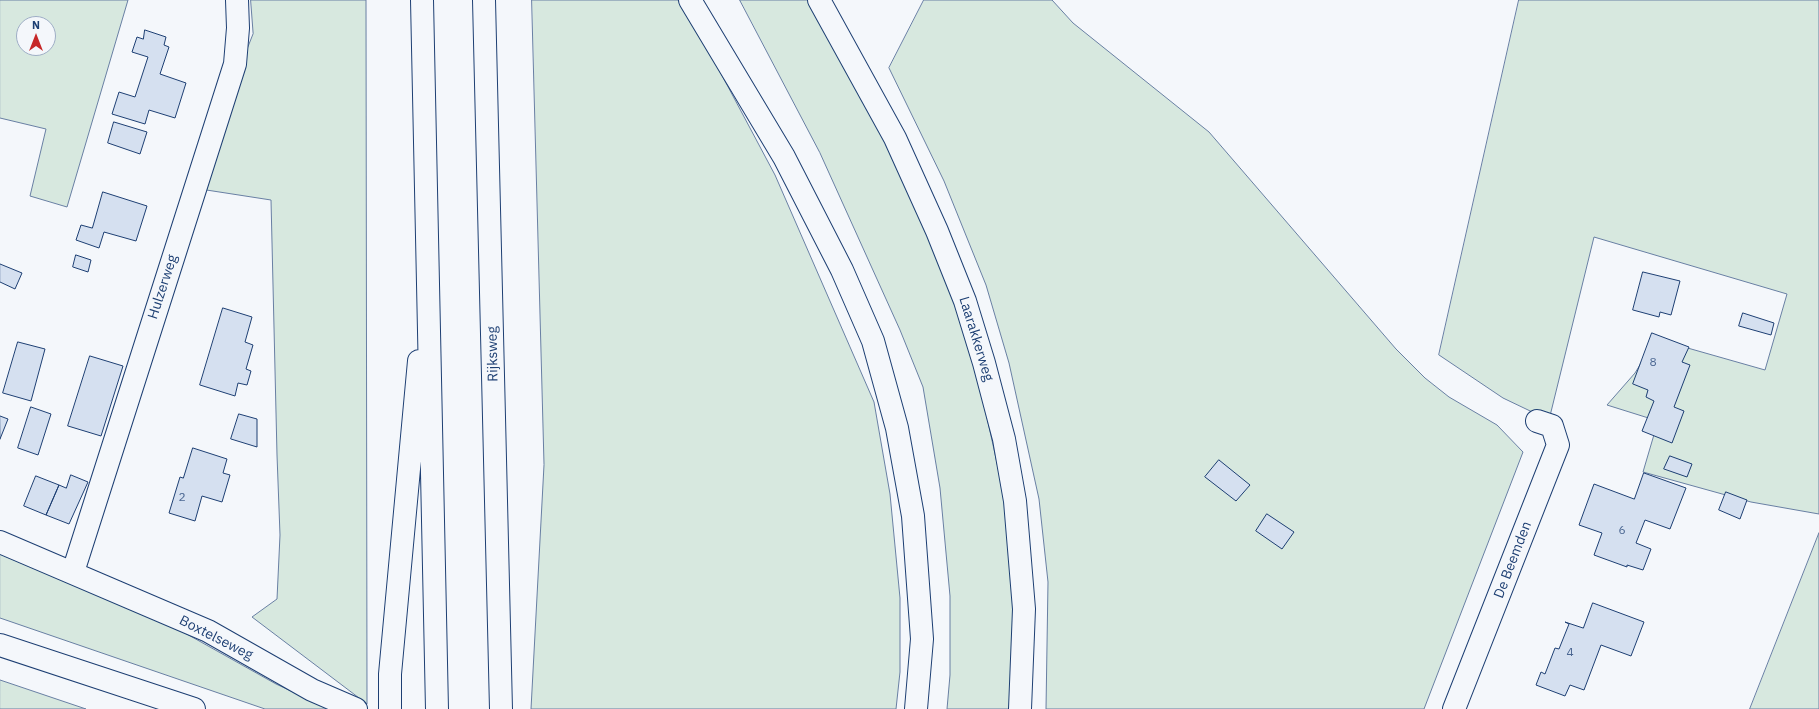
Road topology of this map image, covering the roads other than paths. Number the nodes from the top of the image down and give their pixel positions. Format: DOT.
graph roads {
  1 [pos="237,0"];
  2 [pos="422,0"];
  3 [pos="484,0"];
  4 [pos="690,0"];
  5 [pos="819,0"];
  6 [pos="429,249"];
  7 [pos="1537,421"];
  8 [pos="0,542"];
  9 [pos="72,572"];
  10 [pos="0,645"];
  11 [pos="437,699"];
  12 [pos="194,709"];
  13 [pos="356,709"];
  14 [pos="390,709"];
  15 [pos="501,709"];
  16 [pos="916,709"];
  17 [pos="1020,709"];
  18 [pos="1454,709"];
  1 -- 9 [label="main road, Hulzerweg"];
  2 -- 6 [label="main road"];
  3 -- 15 [label="main road, Rijksweg"];
  4 -- 16 [label="main road"];
  5 -- 17 [label="main road, Laarakkerweg"];
  6 -- 11 [label="main road"];
  6 -- 14 [label="main road"];
  7 -- 18 [label="main road, De Beemden"];
  8 -- 9 [label="main road, Boxtelseweg"];
  9 -- 13 [label="main road, Boxtelseweg"];
  10 -- 12 [label="main road"];
}
